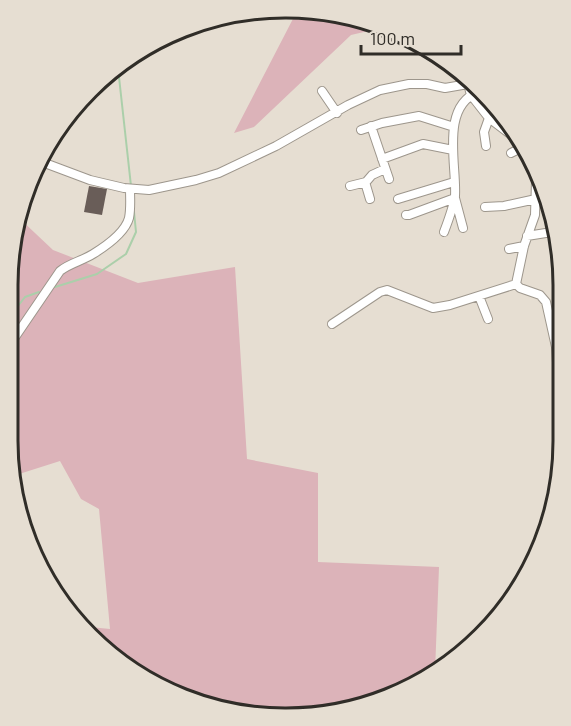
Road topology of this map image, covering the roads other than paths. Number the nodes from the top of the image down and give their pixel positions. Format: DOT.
graph roads {
  1 [pos="462,84"];
  2 [pos="322,90"];
  3 [pos="473,94"];
  4 [pos="477,98"];
  5 [pos="337,113"];
  6 [pos="489,118"];
  7 [pos="371,126"];
  8 [pos="454,127"];
  9 [pos="501,127"];
  10 [pos="362,130"];
  11 [pos="486,146"];
  12 [pos="453,150"];
  13 [pos="516,150"];
  14 [pos="511,153"];
  15 [pos="382,159"];
  16 [pos="48,164"];
  17 [pos="385,169"];
  18 [pos="389,179"];
  19 [pos="365,182"];
  20 [pos="454,182"];
  21 [pos="350,186"];
  22 [pos="133,190"];
  23 [pos="536,192"];
  24 [pos="455,198"];
  25 [pos="370,199"];
  26 [pos="398,199"];
  27 [pos="536,199"];
  28 [pos="485,207"];
  29 [pos="406,215"];
  30 [pos="463,228"];
  31 [pos="444,232"];
  32 [pos="548,233"];
  33 [pos="527,236"];
  34 [pos="524,246"];
  35 [pos="509,249"];
  36 [pos="516,284"];
  37 [pos="479,296"];
  38 [pos="488,319"];
  39 [pos="332,324"];
  40 [pos="18,333"];
  41 [pos="553,334"];
  1 -- 5 [label="street"];
  2 -- 5 [label="street"];
  3 -- 8 [label="street"];
  4 -- 6 [label="street"];
  5 -- 22 [label="street"];
  6 -- 9 [label="street"];
  6 -- 11 [label="street"];
  7 -- 8 [label="street"];
  7 -- 10 [label="street"];
  7 -- 15 [label="street"];
  8 -- 12 [label="street"];
  12 -- 15 [label="street"];
  12 -- 20 [label="street"];
  13 -- 14 [label="street"];
  15 -- 17 [label="street"];
  16 -- 22 [label="street"];
  17 -- 18 [label="street"];
  17 -- 19 [label="street"];
  19 -- 21 [label="street"];
  19 -- 25 [label="street"];
  20 -- 24 [label="street"];
  20 -- 26 [label="street"];
  22 -- 40 [label="street"];
  23 -- 27 [label="street"];
  24 -- 29 [label="street"];
  24 -- 30 [label="street"];
  24 -- 31 [label="street"];
  27 -- 28 [label="street"];
  27 -- 33 [label="street"];
  32 -- 33 [label="street"];
  33 -- 34 [label="street"];
  34 -- 35 [label="street"];
  34 -- 36 [label="street"];
  36 -- 37 [label="street"];
  36 -- 41 [label="street"];
  37 -- 38 [label="street"];
  37 -- 39 [label="street"];
}
